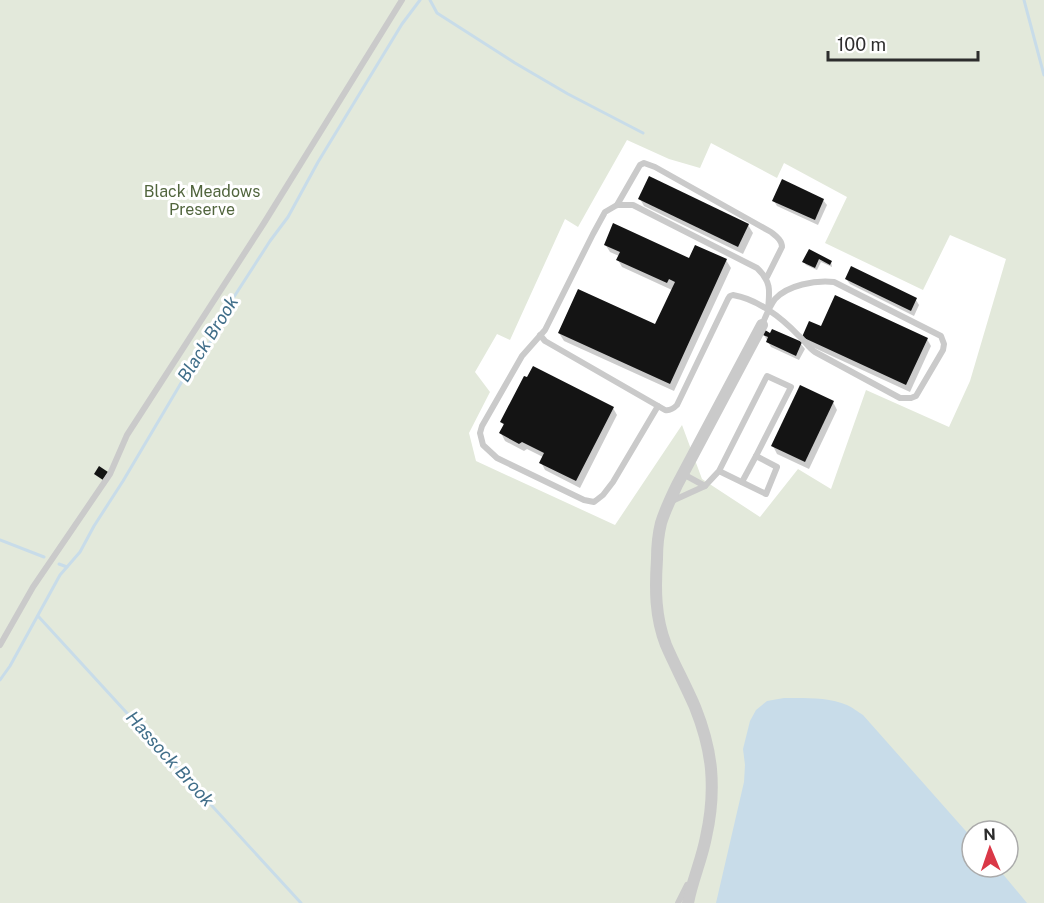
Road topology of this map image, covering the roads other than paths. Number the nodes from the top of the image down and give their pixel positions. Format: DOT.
graph roads {
  1 [pos="402,0"];
  2 [pos="617,205"];
  3 [pos="767,277"];
  4 [pos="768,309"];
  5 [pos="762,325"];
  6 [pos="540,335"];
  7 [pos="658,406"];
  8 [pos="756,456"];
  9 [pos="719,471"];
  10 [pos="683,474"];
  11 [pos="742,482"];
  12 [pos="705,486"];
  13 [pos="669,503"];
  14 [pos="0,645"];
  15 [pos="698,865"];
  16 [pos="678,903"];
  17 [pos="688,903"];
  1 -- 14 [label="lane"];
  2 -- 3 [label="lane"];
  2 -- 3 [label="lane"];
  2 -- 6 [label="lane"];
  3 -- 4 [label="lane"];
  4 -- 4 [label="lane"];
  4 -- 5 [label="lane"];
  4 -- 7 [label="lane"];
  5 -- 10 [label="street"];
  6 -- 7 [label="lane"];
  6 -- 7 [label="lane"];
  8 -- 9 [label="lane"];
  8 -- 11 [label="lane"];
  8 -- 11 [label="lane"];
  9 -- 11 [label="lane"];
  9 -- 12 [label="lane"];
  10 -- 12 [label="lane"];
  10 -- 13 [label="street"];
  12 -- 13 [label="lane"];
  13 -- 15 [label="street"];
  15 -- 16 [label="lane"];
  15 -- 17 [label="street"];
}
